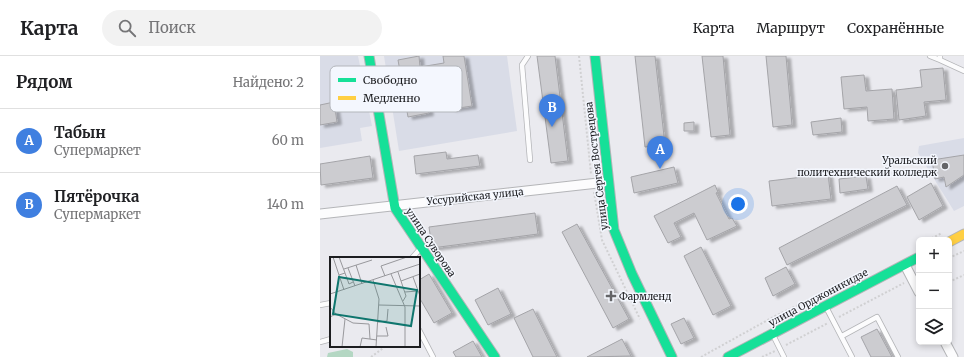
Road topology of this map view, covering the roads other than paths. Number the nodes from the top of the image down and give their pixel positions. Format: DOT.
graph roads {
  1 [pos="369,56"];
  2 [pos="528,56"];
  3 [pos="594,56"];
  4 [pos="930,56"];
  5 [pos="940,58"];
  6 [pos="371,66"];
  7 [pos="964,71"];
  8 [pos="378,112"];
  9 [pos="530,160"];
  10 [pos="607,182"];
  11 [pos="394,205"];
  12 [pos="320,214"];
  13 [pos="964,234"];
  14 [pos="952,240"];
  15 [pos="421,248"];
  16 [pos="413,257"];
  17 [pos="916,259"];
  18 [pos="905,265"];
  19 [pos="916,286"];
  20 [pos="330,303"];
  21 [pos="320,305"];
  22 [pos="826,306"];
  23 [pos="420,332"];
  24 [pos="772,334"];
  25 [pos="842,336"];
  26 [pos="330,339"];
  27 [pos="320,342"];
  28 [pos="947,345"];
  29 [pos="433,357"];
  30 [pos="495,357"];
  31 [pos="672,357"];
  32 [pos="728,357"];
  33 [pos="784,357"];
  34 [pos="852,357"];
  35 [pos="898,357"];
  36 [pos="953,357"];
  1 -- 6 [label="street, улица Суворова"];
  2 -- 9 [label="lane"];
  3 -- 10 [label="street, улица Сергея Вострецова"];
  4 -- 5 [label="lane"];
  5 -- 7 [label="lane"];
  8 -- 11 [label="street, улица Суворова"];
  10 -- 11 [label="street, Уссурийская улица"];
  10 -- 31 [label="street, улица Сергея Вострецова"];
  11 -- 12 [label="street, Уссурийская улица"];
  11 -- 15 [label="street, улица Суворова"];
  13 -- 14 [label="street"];
  15 -- 16 [label="lane"];
  15 -- 30 [label="street, улица Суворова"];
  17 -- 18 [label="street, улица Орджоникидзе"];
  18 -- 19 [label="street"];
  18 -- 22 [label="street, улица Орджоникидзе"];
  20 -- 21 [label="lane"];
  22 -- 24 [label="street, улица Орджоникидзе"];
  22 -- 25 [label="lane"];
  23 -- 29 [label="lane"];
  24 -- 32 [label="street, улица Орджоникидзе"];
  24 -- 33 [label="lane"];
  25 -- 34 [label="lane"];
  25 -- 35 [label="lane"];
  26 -- 27 [label="lane"];
  28 -- 36 [label="street"];
}
